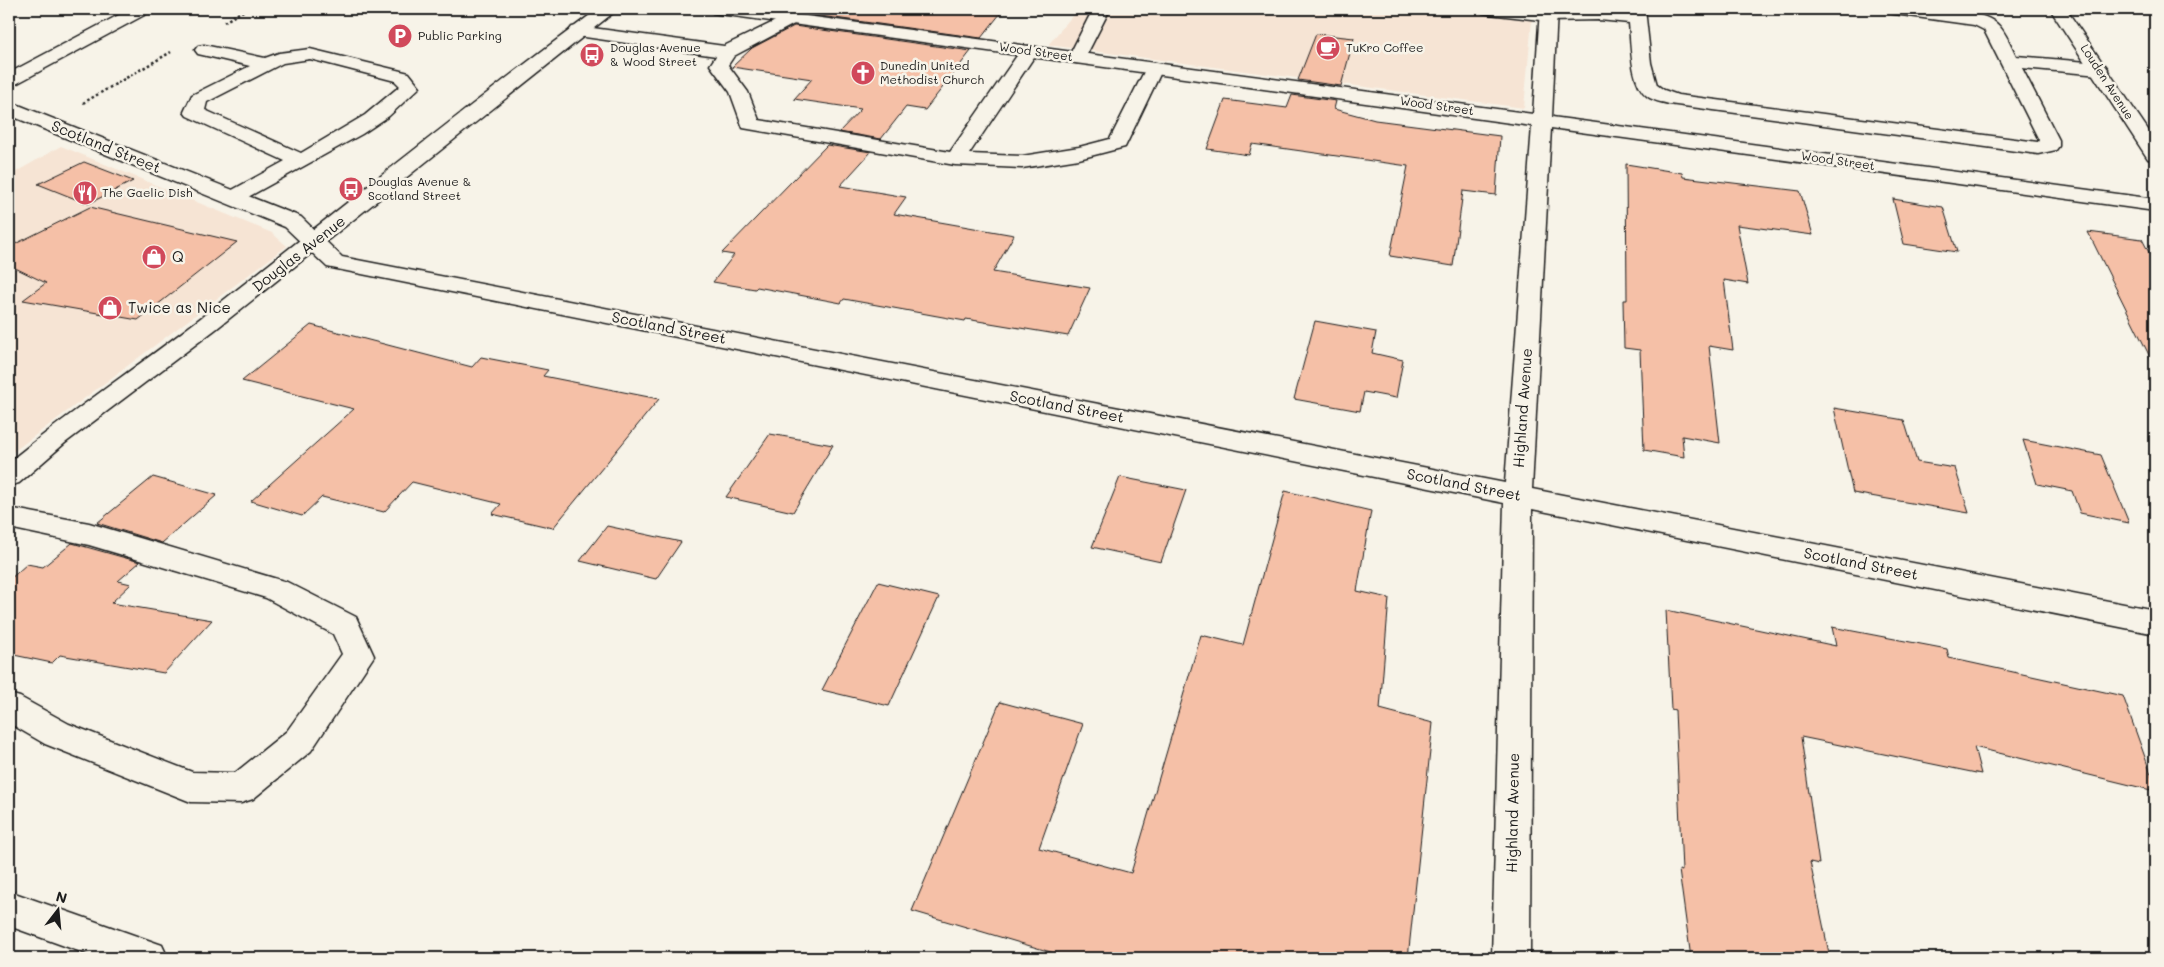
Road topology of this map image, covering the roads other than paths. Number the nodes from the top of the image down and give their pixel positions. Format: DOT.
graph roads {
  1 [pos="142,9"];
  2 [pos="609,9"];
  3 [pos="719,9"];
  4 [pos="1101,9"];
  5 [pos="1489,9"];
  6 [pos="1894,9"];
  7 [pos="2058,9"];
  8 [pos="1549,12"];
  9 [pos="1637,14"];
  10 [pos="790,19"];
  11 [pos="578,31"];
  12 [pos="204,50"];
  13 [pos="1028,51"];
  14 [pos="726,52"];
  15 [pos="1078,58"];
  16 [pos="2010,61"];
  17 [pos="267,64"];
  18 [pos="1154,68"];
  19 [pos="2099,69"];
  20 [pos="9,80"];
  21 [pos="9,108"];
  22 [pos="1541,120"];
  23 [pos="2155,155"];
  24 [pos="955,159"];
  25 [pos="300,160"];
  26 [pos="232,198"];
  27 [pos="2155,205"];
  28 [pos="315,241"];
  29 [pos="9,476"];
  30 [pos="1518,496"];
  31 [pos="9,518"];
  32 [pos="2155,622"];
  33 [pos="9,707"];
  34 [pos="9,909"];
  35 [pos="149,958"];
  36 [pos="1512,958"];
  1 -- 20 [label="street"];
  2 -- 11 [label="street, Douglas Avenue"];
  3 -- 10 [label="street, Wood Street"];
  4 -- 15 [label="street"];
  5 -- 8 [label="street"];
  6 -- 16 [label="street"];
  7 -- 19 [label="street, Louden Avenue"];
  8 -- 9 [label="street"];
  8 -- 22 [label="street, Highland Avenue"];
  9 -- 16 [label="street"];
  10 -- 13 [label="street, Wood Street"];
  10 -- 14 [label="street"];
  11 -- 14 [label="street"];
  11 -- 28 [label="street, Douglas Avenue"];
  12 -- 17 [label="street"];
  13 -- 15 [label="street, Wood Street"];
  13 -- 24 [label="street"];
  14 -- 24 [label="street"];
  15 -- 18 [label="street, Wood Street"];
  16 -- 19 [label="street"];
  17 -- 25 [label="street"];
  17 -- 25 [label="street"];
  18 -- 22 [label="street, Wood Street"];
  18 -- 24 [label="street"];
  19 -- 23 [label="street, Louden Avenue"];
  21 -- 26 [label="street, Scotland Street"];
  22 -- 27 [label="street, Wood Street"];
  22 -- 30 [label="street, Highland Avenue"];
  25 -- 26 [label="street"];
  26 -- 28 [label="street, Scotland Street"];
  28 -- 29 [label="street, Douglas Avenue"];
  28 -- 30 [label="street, Scotland Street"];
  30 -- 32 [label="street, Scotland Street"];
  30 -- 36 [label="street, Highland Avenue"];
  31 -- 33 [label="street"];
  34 -- 35 [label="street"];
}
